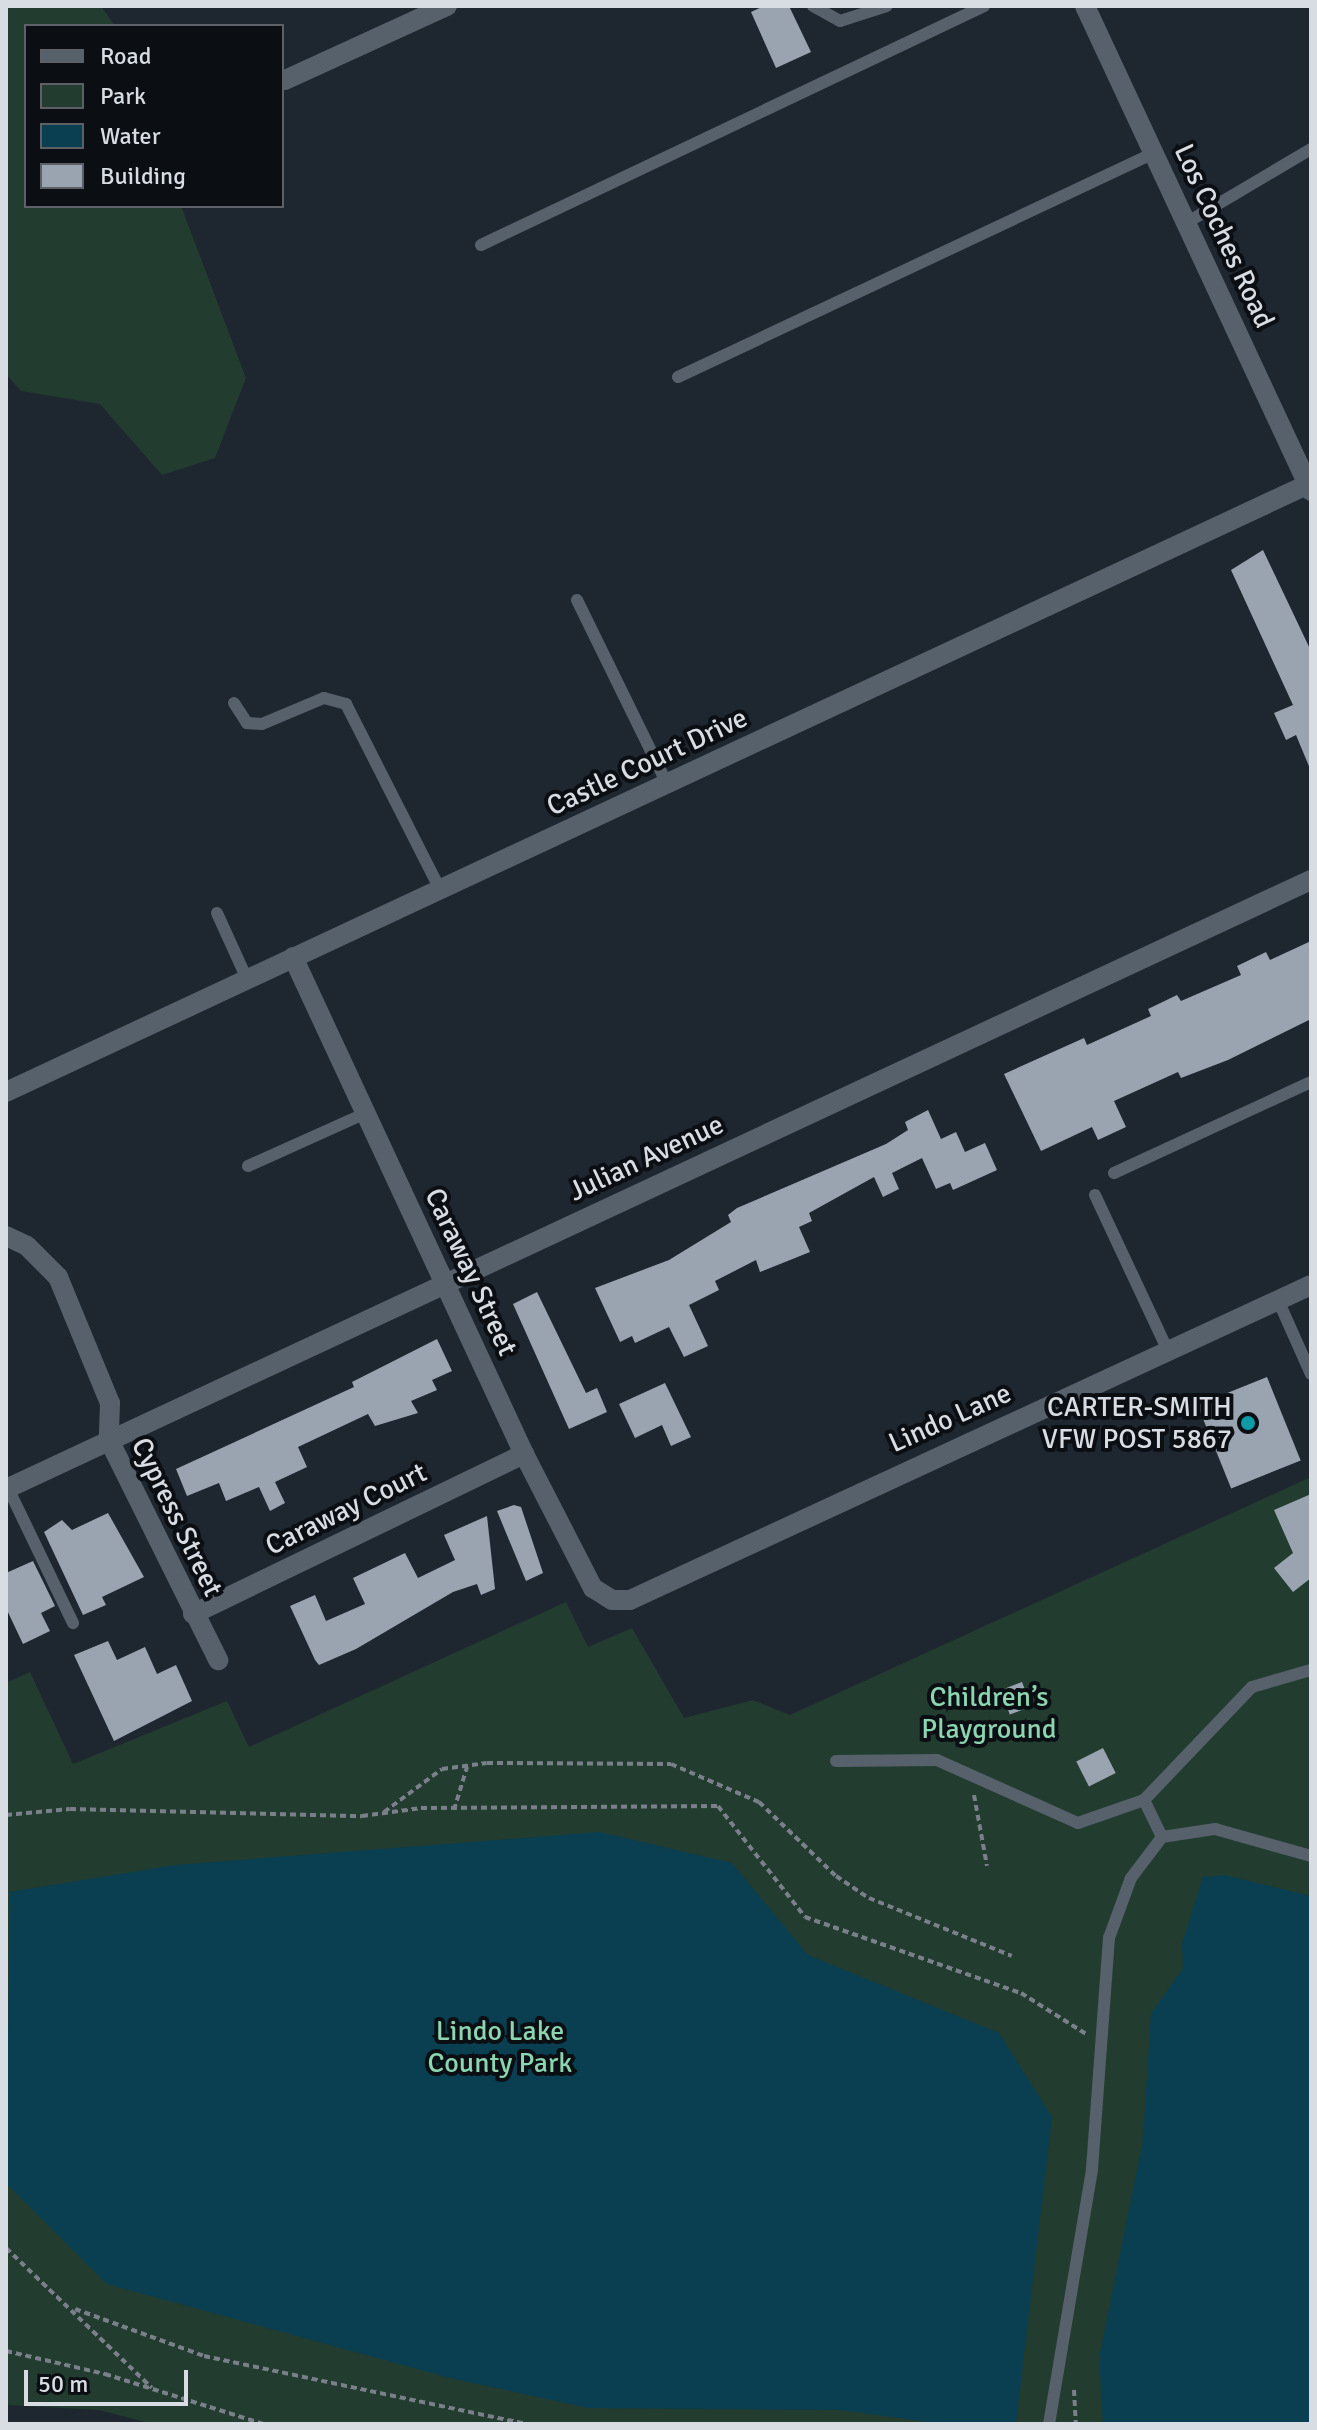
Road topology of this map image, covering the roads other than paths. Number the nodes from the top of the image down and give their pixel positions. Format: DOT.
graph roads {
  1 [pos="447,6"];
  2 [pos="813,6"];
  3 [pos="887,6"];
  4 [pos="984,6"];
  5 [pos="1085,6"];
  6 [pos="285,80"];
  7 [pos="1311,149"];
  8 [pos="1154,153"];
  9 [pos="1186,223"];
  10 [pos="481,245"];
  11 [pos="678,377"];
  12 [pos="1310,486"];
  13 [pos="577,600"];
  14 [pos="234,703"];
  15 [pos="667,784"];
  16 [pos="1311,880"];
  17 [pos="440,889"];
  18 [pos="217,913"];
  19 [pos="293,957"];
  20 [pos="247,979"];
  21 [pos="1311,1082"];
  22 [pos="6,1092"];
  23 [pos="366,1113"];
  24 [pos="248,1166"];
  25 [pos="1114,1173"];
  26 [pos="1095,1195"];
  27 [pos="6,1236"];
  28 [pos="445,1282"];
  29 [pos="1311,1285"];
  30 [pos="1278,1300"];
  31 [pos="1168,1351"];
  32 [pos="1311,1374"];
  33 [pos="109,1440"];
  34 [pos="524,1454"];
  35 [pos="7,1488"];
  36 [pos="612,1600"];
  37 [pos="193,1614"];
  38 [pos="73,1623"];
  39 [pos="218,1660"];
  40 [pos="1311,1670"];
  41 [pos="836,1761"];
  42 [pos="1144,1800"];
  43 [pos="1162,1837"];
  44 [pos="1311,1856"];
  45 [pos="1049,2424"];
  1 -- 6 [label="street"];
  2 -- 3 [label="lane"];
  4 -- 10 [label="lane"];
  5 -- 8 [label="street, Los Coches Road"];
  7 -- 9 [label="lane"];
  8 -- 9 [label="street, Los Coches Road"];
  8 -- 11 [label="lane"];
  9 -- 12 [label="street, Los Coches Road"];
  12 -- 15 [label="street, Castle Court Drive"];
  13 -- 15 [label="lane"];
  14 -- 17 [label="lane"];
  15 -- 17 [label="street, Castle Court Drive"];
  16 -- 28 [label="street, Julian Avenue"];
  17 -- 19 [label="street, Castle Court Drive"];
  18 -- 20 [label="lane"];
  19 -- 20 [label="street, Castle Court Drive"];
  19 -- 23 [label="street, Caraway Street"];
  20 -- 22 [label="street, Castle Court Drive"];
  21 -- 25 [label="lane"];
  23 -- 24 [label="lane"];
  23 -- 28 [label="street, Caraway Street"];
  26 -- 31 [label="lane"];
  27 -- 33 [label="street, Cypress Street"];
  28 -- 33 [label="street, Julian Avenue"];
  28 -- 34 [label="street, Caraway Street"];
  29 -- 30 [label="street, Lindo Lane"];
  30 -- 31 [label="street, Lindo Lane"];
  30 -- 32 [label="lane"];
  31 -- 36 [label="street, Lindo Lane"];
  33 -- 35 [label="street, Julian Avenue"];
  33 -- 37 [label="street, Cypress Street"];
  34 -- 36 [label="street, Caraway Street"];
  34 -- 37 [label="street, Caraway Court"];
  35 -- 38 [label="lane"];
  37 -- 39 [label="street, Cypress Street"];
  40 -- 42 [label="lane"];
  41 -- 42 [label="lane"];
  42 -- 43 [label="lane"];
  43 -- 44 [label="lane"];
  43 -- 45 [label="lane"];
}
